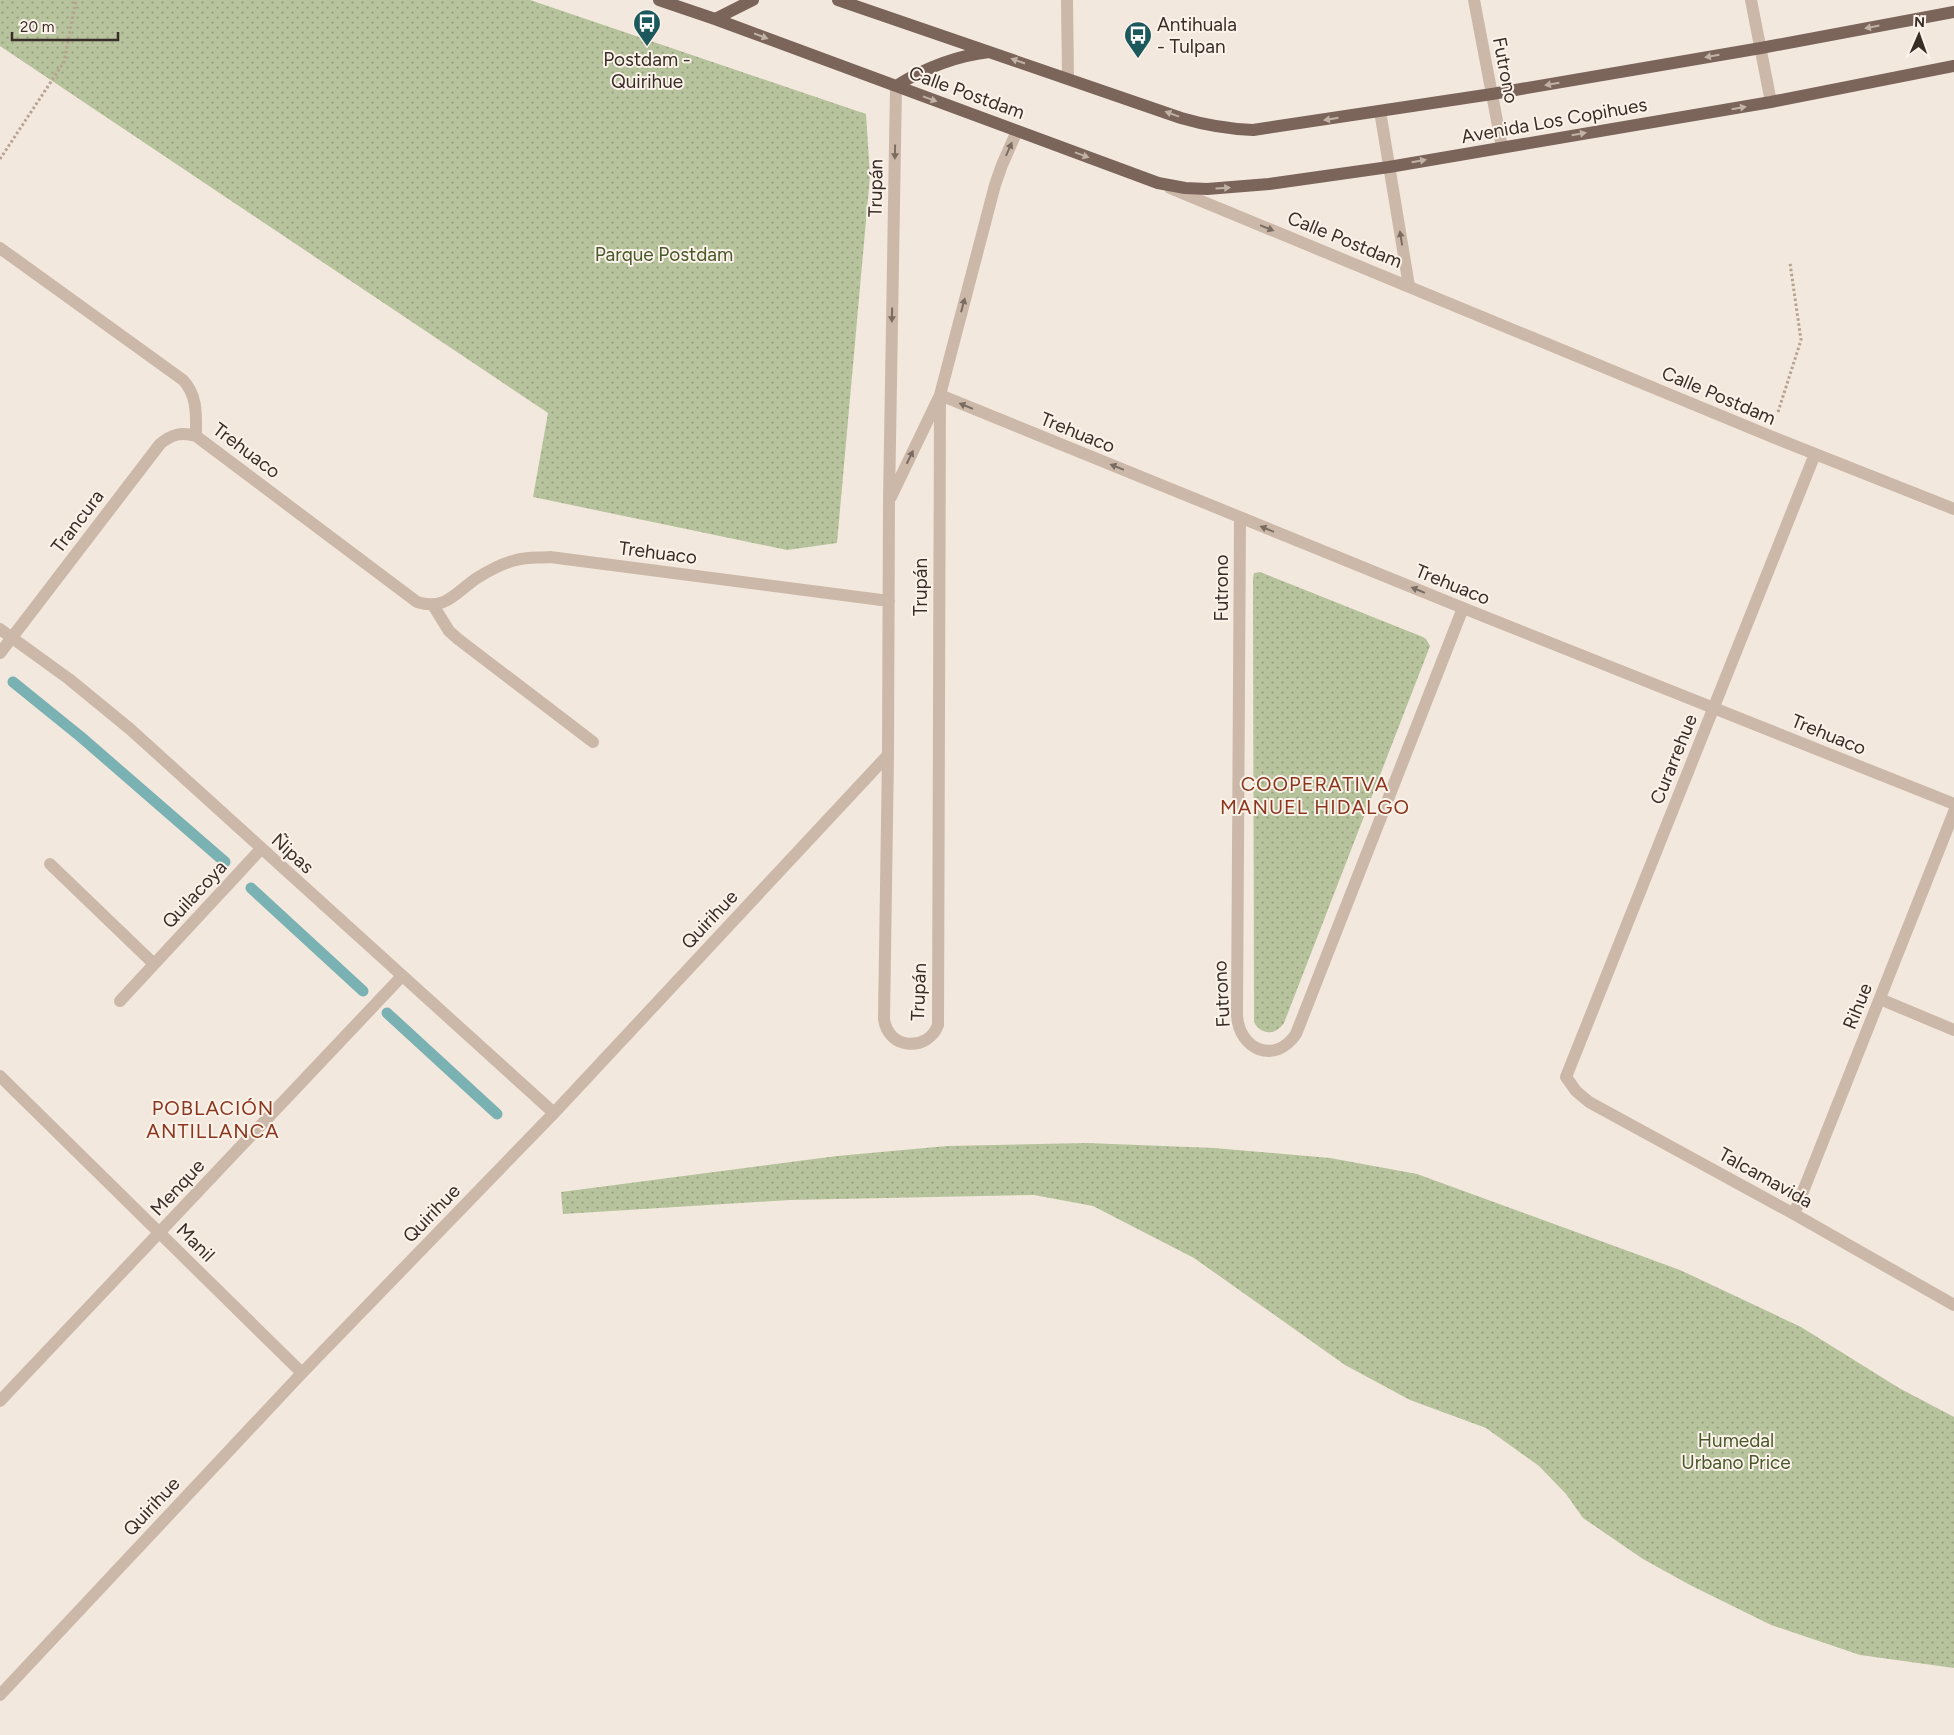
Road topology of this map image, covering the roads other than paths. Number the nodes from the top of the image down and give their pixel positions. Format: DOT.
graph roads {
  1 [pos="660,0"];
  2 [pos="754,0"];
  3 [pos="838,0"];
  4 [pos="1068,0"];
  5 [pos="1474,0"];
  6 [pos="1751,0"];
  7 [pos="1954,12"];
  8 [pos="715,19"];
  9 [pos="1761,48"];
  10 [pos="991,51"];
  11 [pos="1954,66"];
  12 [pos="1068,78"];
  13 [pos="896,86"];
  14 [pos="1492,94"];
  15 [pos="1771,102"];
  16 [pos="1380,111"];
  17 [pos="1016,131"];
  18 [pos="1502,147"];
  19 [pos="1389,166"];
  20 [pos="1158,183"];
  21 [pos="0,248"];
  22 [pos="1409,286"];
  23 [pos="940,395"];
  24 [pos="196,436"];
  25 [pos="1815,454"];
  26 [pos="889,501"];
  27 [pos="1954,509"];
  28 [pos="1240,518"];
  29 [pos="889,601"];
  30 [pos="433,605"];
  31 [pos="1463,608"];
  32 [pos="0,629"];
  33 [pos="12,638"];
  34 [pos="0,653"];
  35 [pos="1713,708"];
  36 [pos="593,742"];
  37 [pos="888,755"];
  38 [pos="1954,804"];
  39 [pos="1954,812"];
  40 [pos="261,849"];
  41 [pos="50,864"];
  42 [pos="154,964"];
  43 [pos="402,976"];
  44 [pos="1880,999"];
  45 [pos="120,1001"];
  46 [pos="1954,1030"];
  47 [pos="1566,1077"];
  48 [pos="1,1078"];
  49 [pos="554,1113"];
  50 [pos="1794,1214"];
  51 [pos="160,1233"];
  52 [pos="1954,1305"];
  53 [pos="302,1373"];
  54 [pos="0,1401"];
  55 [pos="0,1695"];
  1 -- 8 [label="main road, Calle Postdam"];
  2 -- 8 [label="main road"];
  3 -- 10 [label="main road"];
  4 -- 12 [label="street"];
  5 -- 14 [label="street, Futrono"];
  6 -- 9 [label="street"];
  7 -- 9 [label="main road, Avenida Los Copihues, one-way"];
  8 -- 13 [label="main road, Calle Postdam, one-way"];
  9 -- 14 [label="main road, Avenida Los Copihues, one-way"];
  9 -- 15 [label="street"];
  12 -- 10 [label="main road, one-way"];
  10 -- 13 [label="main road"];
  11 -- 15 [label="main road, Avenida Los Copihues"];
  16 -- 12 [label="main road, one-way"];
  13 -- 17 [label="main road, Calle Postdam, one-way"];
  13 -- 26 [label="street, Trupán, one-way"];
  14 -- 16 [label="main road, Avenida Los Copihues"];
  14 -- 18 [label="street, Futrono"];
  18 -- 15 [label="main road, Avenida Los Copihues, one-way"];
  16 -- 19 [label="street"];
  17 -- 20 [label="main road, Calle Postdam, one-way"];
  23 -- 17 [label="street, Trupán, one-way"];
  19 -- 18 [label="main road, Avenida Los Copihues, one-way"];
  20 -- 19 [label="main road, Avenida Los Copihues, one-way"];
  22 -- 19 [label="street, one-way"];
  20 -- 22 [label="street, Calle Postdam, one-way"];
  21 -- 24 [label="street, Trehuaco"];
  22 -- 25 [label="street, Calle Postdam"];
  26 -- 23 [label="street, Trupán, one-way"];
  28 -- 23 [label="street, Trehuaco, one-way"];
  23 -- 37 [label="street, Trupán"];
  24 -- 30 [label="street, Trehuaco"];
  24 -- 33 [label="street, Trancura"];
  25 -- 27 [label="street, Calle Postdam"];
  25 -- 35 [label="street, Curarrehue"];
  26 -- 29 [label="street, Trupán"];
  31 -- 28 [label="street, Trehuaco, one-way"];
  28 -- 31 [label="street, Futrono"];
  29 -- 30 [label="street, Trehuaco"];
  29 -- 37 [label="street, Trupán"];
  30 -- 36 [label="street"];
  31 -- 35 [label="street, Trehuaco"];
  32 -- 33 [label="street, Ñipas"];
  33 -- 34 [label="street, Trancura"];
  33 -- 40 [label="street, Ñipas"];
  35 -- 38 [label="street, Trehuaco"];
  35 -- 47 [label="street, Curarrehue"];
  37 -- 49 [label="street, Quirihue"];
  39 -- 44 [label="street, Rihue"];
  40 -- 42 [label="street, Quilacoya"];
  40 -- 43 [label="street, Ñipas"];
  41 -- 42 [label="street"];
  42 -- 45 [label="street, Quilacoya"];
  43 -- 49 [label="street, Ñipas"];
  43 -- 51 [label="street, Menque"];
  44 -- 46 [label="street"];
  44 -- 50 [label="street, Rihue"];
  47 -- 50 [label="street, Talcamavida"];
  48 -- 51 [label="street, Manil"];
  49 -- 53 [label="street, Quirihue"];
  50 -- 52 [label="street, Talcamavida"];
  51 -- 53 [label="street, Manil"];
  51 -- 54 [label="street, Menque"];
  53 -- 55 [label="street, Quirihue"];
}
